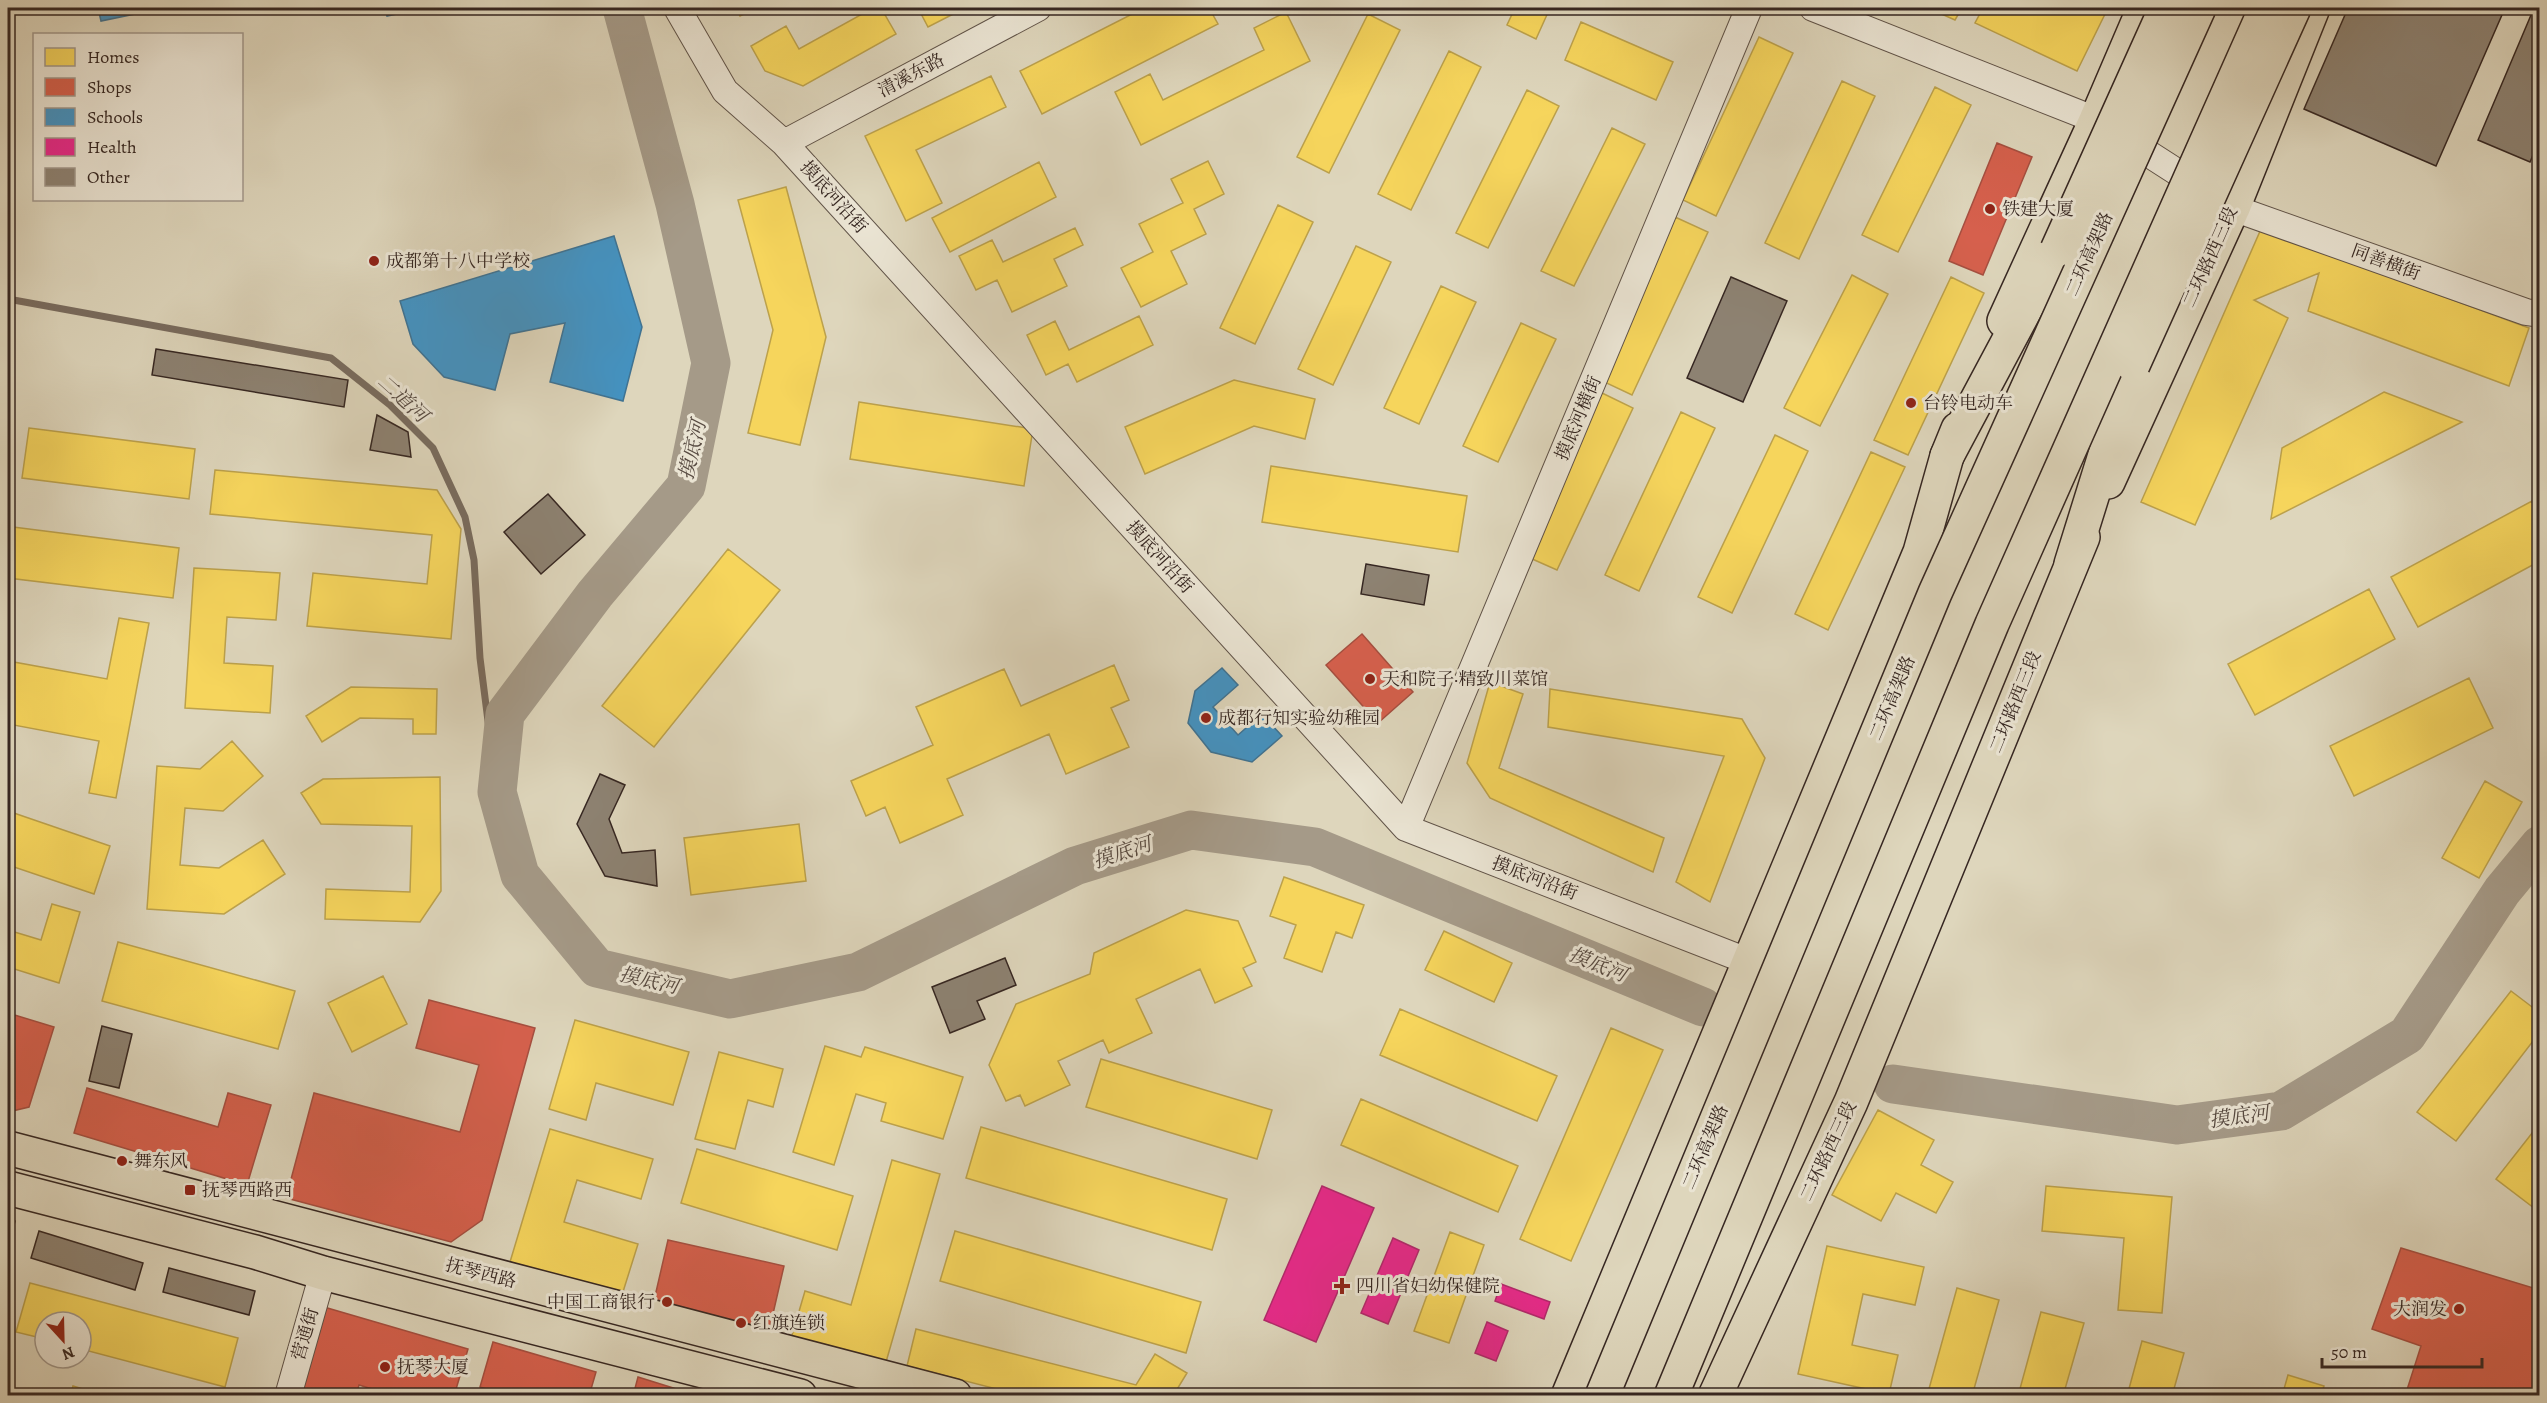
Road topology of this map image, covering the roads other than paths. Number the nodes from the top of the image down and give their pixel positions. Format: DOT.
graph roads {
  1 [pos="677,8"];
  2 [pos="1038,8"];
  3 [pos="1749,8"];
  4 [pos="1813,8"];
  5 [pos="2144,8"];
  6 [pos="2166,8"];
  7 [pos="2199,8"];
  8 [pos="2265,8"];
  9 [pos="2294,8"];
  10 [pos="2313,8"];
  11 [pos="2096,120"];
  12 [pos="784,143"];
  13 [pos="2233,208"];
  14 [pos="2540,314"];
  15 [pos="1947,456"];
  16 [pos="2071,564"];
  17 [pos="1406,828"];
  18 [pos="1750,962"];
  19 [pos="8,1148"];
  20 [pos="8,1188"];
  21 [pos="323,1273"];
  22 [pos="288,1395"];
  23 [pos="800,1395"];
  24 [pos="955,1395"];
  25 [pos="1568,1395"];
  26 [pos="1602,1395"];
  27 [pos="1671,1395"];
  28 [pos="1715,1395"];
  1 -- 12 [label="street, 摸底河沿街"];
  2 -- 12 [label="street, 清溪东路"];
  3 -- 17 [label="street, 摸底河横街"];
  4 -- 11 [label="street, 同善横街"];
  5 -- 11 [label="main road"];
  6 -- 15 [label="main road, bridge"];
  7 -- 26 [label="main road, 二环高架路, bridge"];
  8 -- 27 [label="main road, bridge"];
  9 -- 16 [label="main road, bridge"];
  10 -- 13 [label="main road, 二环路西三段"];
  11 -- 13 [label="street, 同善横街"];
  11 -- 15 [label="main road"];
  12 -- 17 [label="street, 摸底河沿街"];
  13 -- 14 [label="street, 同善横街"];
  13 -- 16 [label="main road, 二环路西三段"];
  15 -- 18 [label="main road"];
  16 -- 28 [label="main road, 二环路西三段"];
  17 -- 18 [label="street, 摸底河沿街"];
  18 -- 25 [label="main road"];
  19 -- 24 [label="main road, 抚琴西路"];
  20 -- 21 [label="main road, 抚琴西路"];
  21 -- 22 [label="street, 营通街"];
  21 -- 23 [label="main road, 抚琴西路"];
}
